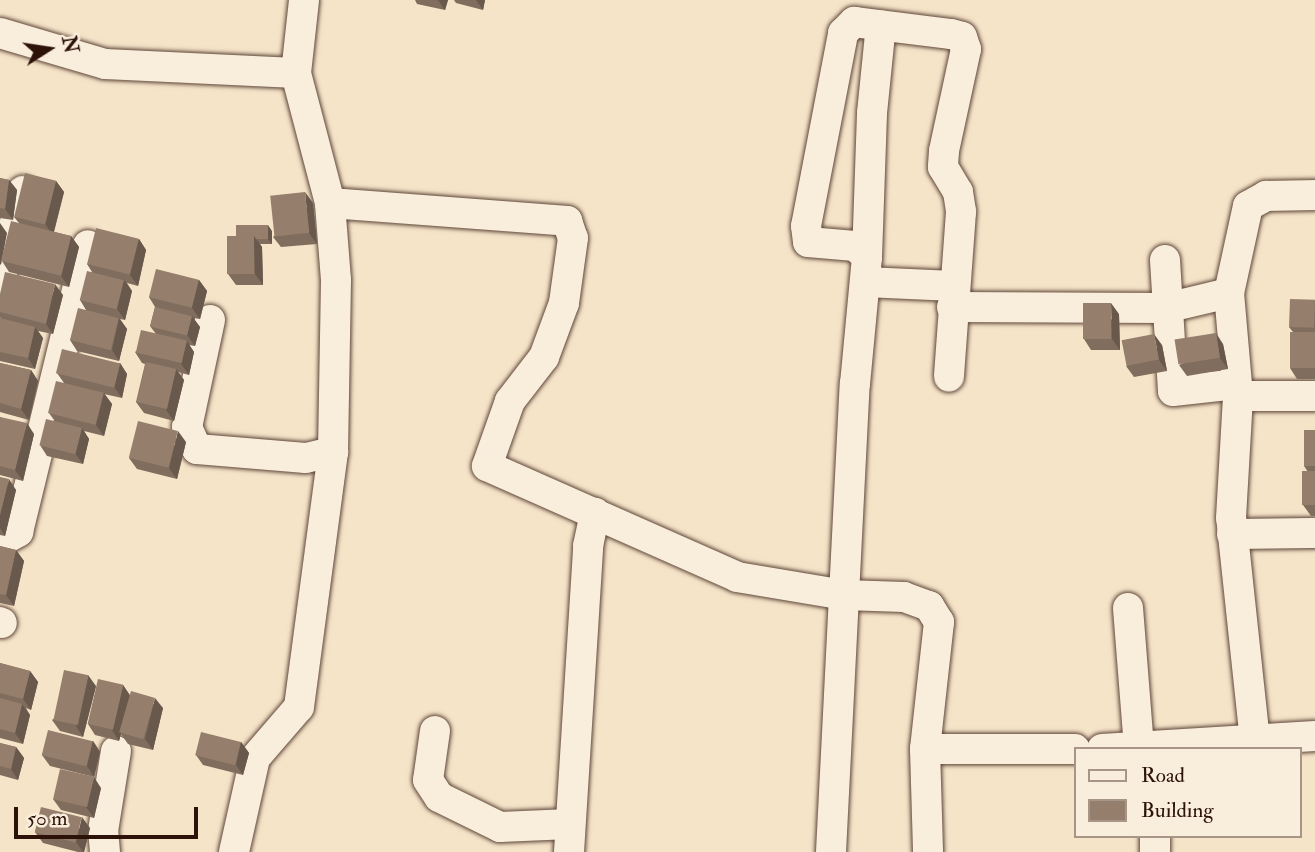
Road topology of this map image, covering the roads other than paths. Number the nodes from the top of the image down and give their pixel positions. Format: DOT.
graph roads {
  1 [pos="304,0"];
  2 [pos="881,25"];
  3 [pos="0,33"];
  4 [pos="296,73"];
  5 [pos="23,191"];
  6 [pos="1315,195"];
  7 [pos="330,203"];
  8 [pos="88,245"];
  9 [pos="1166,260"];
  10 [pos="866,270"];
  11 [pos="0,281"];
  12 [pos="1229,293"];
  13 [pos="953,296"];
  14 [pos="1166,308"];
  15 [pos="210,320"];
  16 [pos="949,377"];
  17 [pos="1237,390"];
  18 [pos="1315,396"];
  19 [pos="333,452"];
  20 [pos="595,513"];
  21 [pos="1315,533"];
  22 [pos="1232,534"];
  23 [pos="0,542"];
  24 [pos="844,595"];
  25 [pos="1128,608"];
  26 [pos="435,731"];
  27 [pos="1315,736"];
  28 [pos="1255,741"];
  29 [pos="1148,747"];
  30 [pos="925,749"];
  31 [pos="1074,750"];
  32 [pos="116,751"];
  33 [pos="570,838"];
  34 [pos="105,852"];
  35 [pos="234,852"];
  36 [pos="831,852"];
  37 [pos="928,852"];
  1 -- 4 [label="street"];
  2 -- 10 [label="street"];
  2 -- 10 [label="street"];
  2 -- 13 [label="street"];
  3 -- 4 [label="street"];
  4 -- 7 [label="street"];
  5 -- 11 [label="street"];
  6 -- 12 [label="street"];
  7 -- 19 [label="street"];
  7 -- 20 [label="street"];
  8 -- 23 [label="street"];
  9 -- 14 [label="street"];
  10 -- 13 [label="street"];
  10 -- 24 [label="street"];
  12 -- 14 [label="street"];
  12 -- 17 [label="street"];
  13 -- 14 [label="street"];
  13 -- 16 [label="street"];
  14 -- 17 [label="street"];
  15 -- 19 [label="street"];
  17 -- 18 [label="street"];
  17 -- 22 [label="street"];
  19 -- 35 [label="street"];
  20 -- 24 [label="street"];
  20 -- 33 [label="street"];
  21 -- 22 [label="street"];
  22 -- 28 [label="street"];
  24 -- 30 [label="street"];
  24 -- 36 [label="street"];
  25 -- 29 [label="street"];
  26 -- 33 [label="street"];
  27 -- 28 [label="street"];
  28 -- 29 [label="street"];
  30 -- 31 [label="street"];
  30 -- 37 [label="street"];
  32 -- 34 [label="street"];
}
